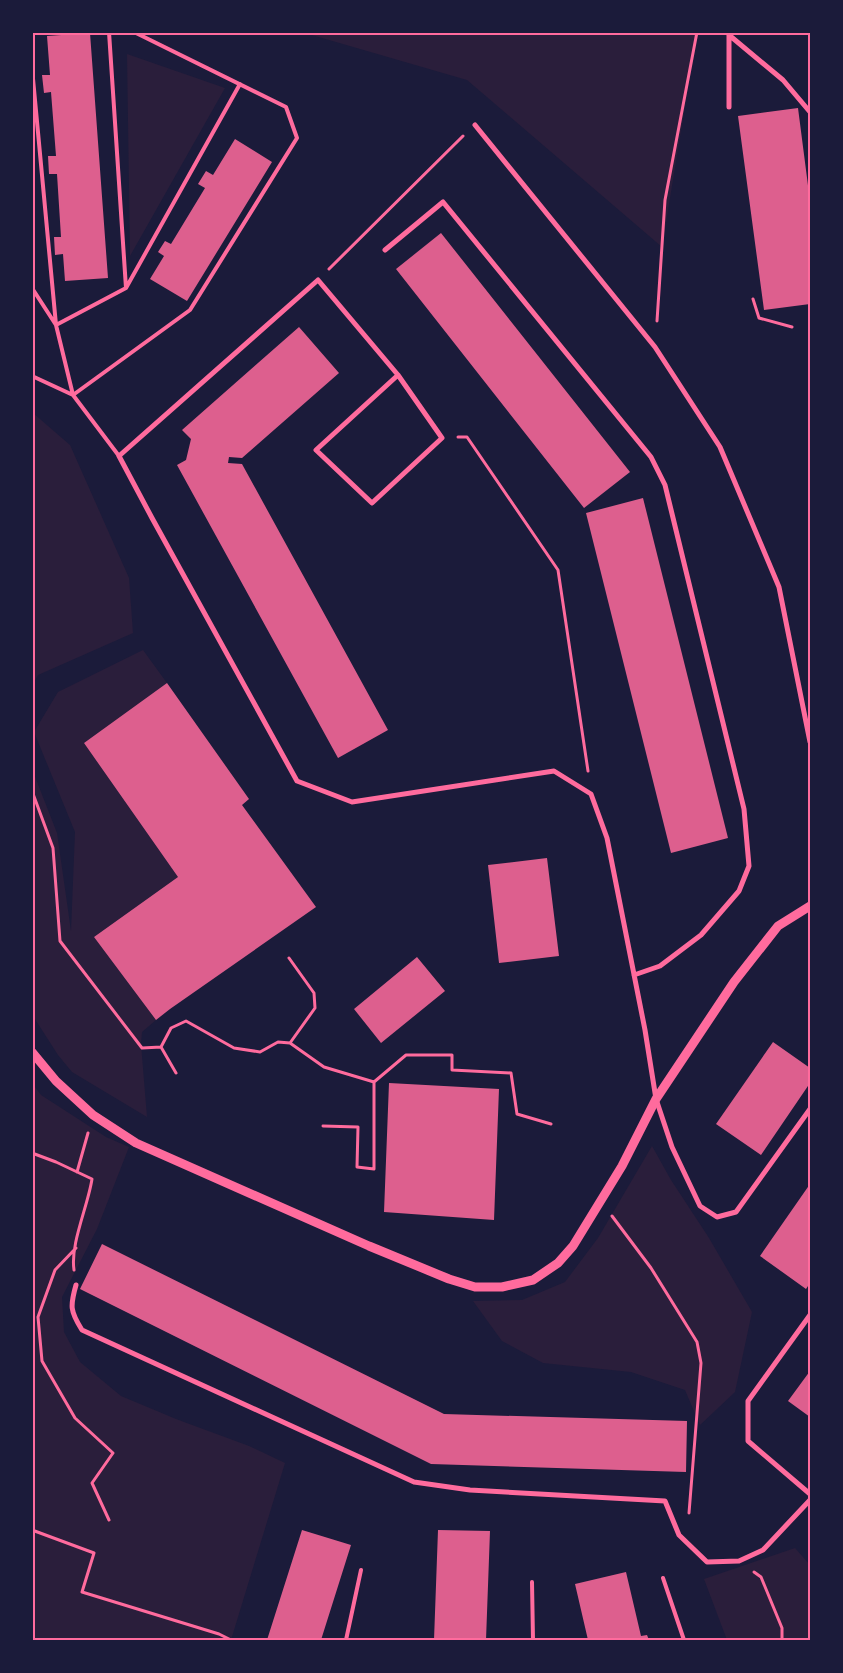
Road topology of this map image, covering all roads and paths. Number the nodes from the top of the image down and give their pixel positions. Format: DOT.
graph roads {
  1 [pos="109,32"];
  2 [pos="134,32"];
  3 [pos="697,32"];
  4 [pos="729,34"];
  5 [pos="32,68"];
  6 [pos="240,84"];
  7 [pos="729,108"];
  8 [pos="810,112"];
  9 [pos="475,125"];
  10 [pos="385,250"];
  11 [pos="318,280"];
  12 [pos="32,288"];
  13 [pos="126,288"];
  14 [pos="753,299"];
  15 [pos="56,325"];
  16 [pos="792,327"];
  17 [pos="655,347"];
  18 [pos="398,375"];
  19 [pos="32,376"];
  20 [pos="73,395"];
  21 [pos="442,438"];
  22 [pos="119,456"];
  23 [pos="810,742"];
  24 [pos="32,791"];
  25 [pos="591,794"];
  26 [pos="810,906"];
  27 [pos="289,958"];
  28 [pos="634,975"];
  29 [pos="290,1043"];
  30 [pos="161,1047"];
  31 [pos="32,1052"];
  32 [pos="176,1073"];
  33 [pos="374,1082"];
  34 [pos="656,1099"];
  35 [pos="810,1109"];
  36 [pos="93,1115"];
  37 [pos="551,1124"];
  38 [pos="323,1126"];
  39 [pos="32,1153"];
  40 [pos="77,1172"];
  41 [pos="601,1201"];
  42 [pos="76,1248"];
  43 [pos="76,1285"];
  44 [pos="810,1315"];
  45 [pos="810,1494"];
  46 [pos="810,1500"];
  47 [pos="109,1520"];
  48 [pos="32,1530"];
  49 [pos="687,1543"];
  50 [pos="739,1562"];
  51 [pos="361,1570"];
  52 [pos="663,1578"];
  53 [pos="532,1582"];
  54 [pos="231,1640"];
  55 [pos="346,1640"];
  56 [pos="533,1640"];
  57 [pos="684,1640"];
  58 [pos="782,1640"];
  1 -- 13 [label="lane"];
  2 -- 6 [label="lane"];
  3 -- 17 [label="path"];
  4 -- 7 [label="street"];
  4 -- 8 [label="street"];
  5 -- 15 [label="lane"];
  6 -- 13 [label="lane"];
  6 -- 20 [label="lane"];
  9 -- 11 [label="path"];
  9 -- 17 [label="street"];
  10 -- 28 [label="street"];
  11 -- 18 [label="street"];
  11 -- 22 [label="street"];
  12 -- 15 [label="lane"];
  13 -- 15 [label="lane"];
  14 -- 16 [label="path"];
  15 -- 20 [label="lane"];
  17 -- 23 [label="street"];
  18 -- 21 [label="street"];
  18 -- 21 [label="street"];
  19 -- 20 [label="lane"];
  20 -- 22 [label="lane"];
  21 -- 25 [label="path"];
  22 -- 25 [label="street"];
  24 -- 30 [label="path"];
  25 -- 28 [label="street"];
  26 -- 34 [label="street"];
  27 -- 29 [label="path"];
  28 -- 34 [label="street"];
  29 -- 30 [label="path"];
  29 -- 33 [label="path"];
  30 -- 32 [label="path"];
  31 -- 36 [label="street"];
  33 -- 37 [label="path"];
  33 -- 38 [label="path"];
  34 -- 35 [label="street"];
  34 -- 41 [label="street"];
  36 -- 40 [label="path"];
  36 -- 41 [label="street"];
  39 -- 40 [label="path"];
  40 -- 42 [label="path"];
  41 -- 49 [label="path"];
  42 -- 43 [label="path"];
  42 -- 47 [label="path"];
  43 -- 49 [label="street"];
  44 -- 45 [label="street"];
  46 -- 50 [label="street"];
  48 -- 54 [label="path"];
  49 -- 50 [label="street"];
  50 -- 58 [label="path"];
  51 -- 55 [label="lane"];
  52 -- 57 [label="lane"];
  53 -- 56 [label="lane"];
}
